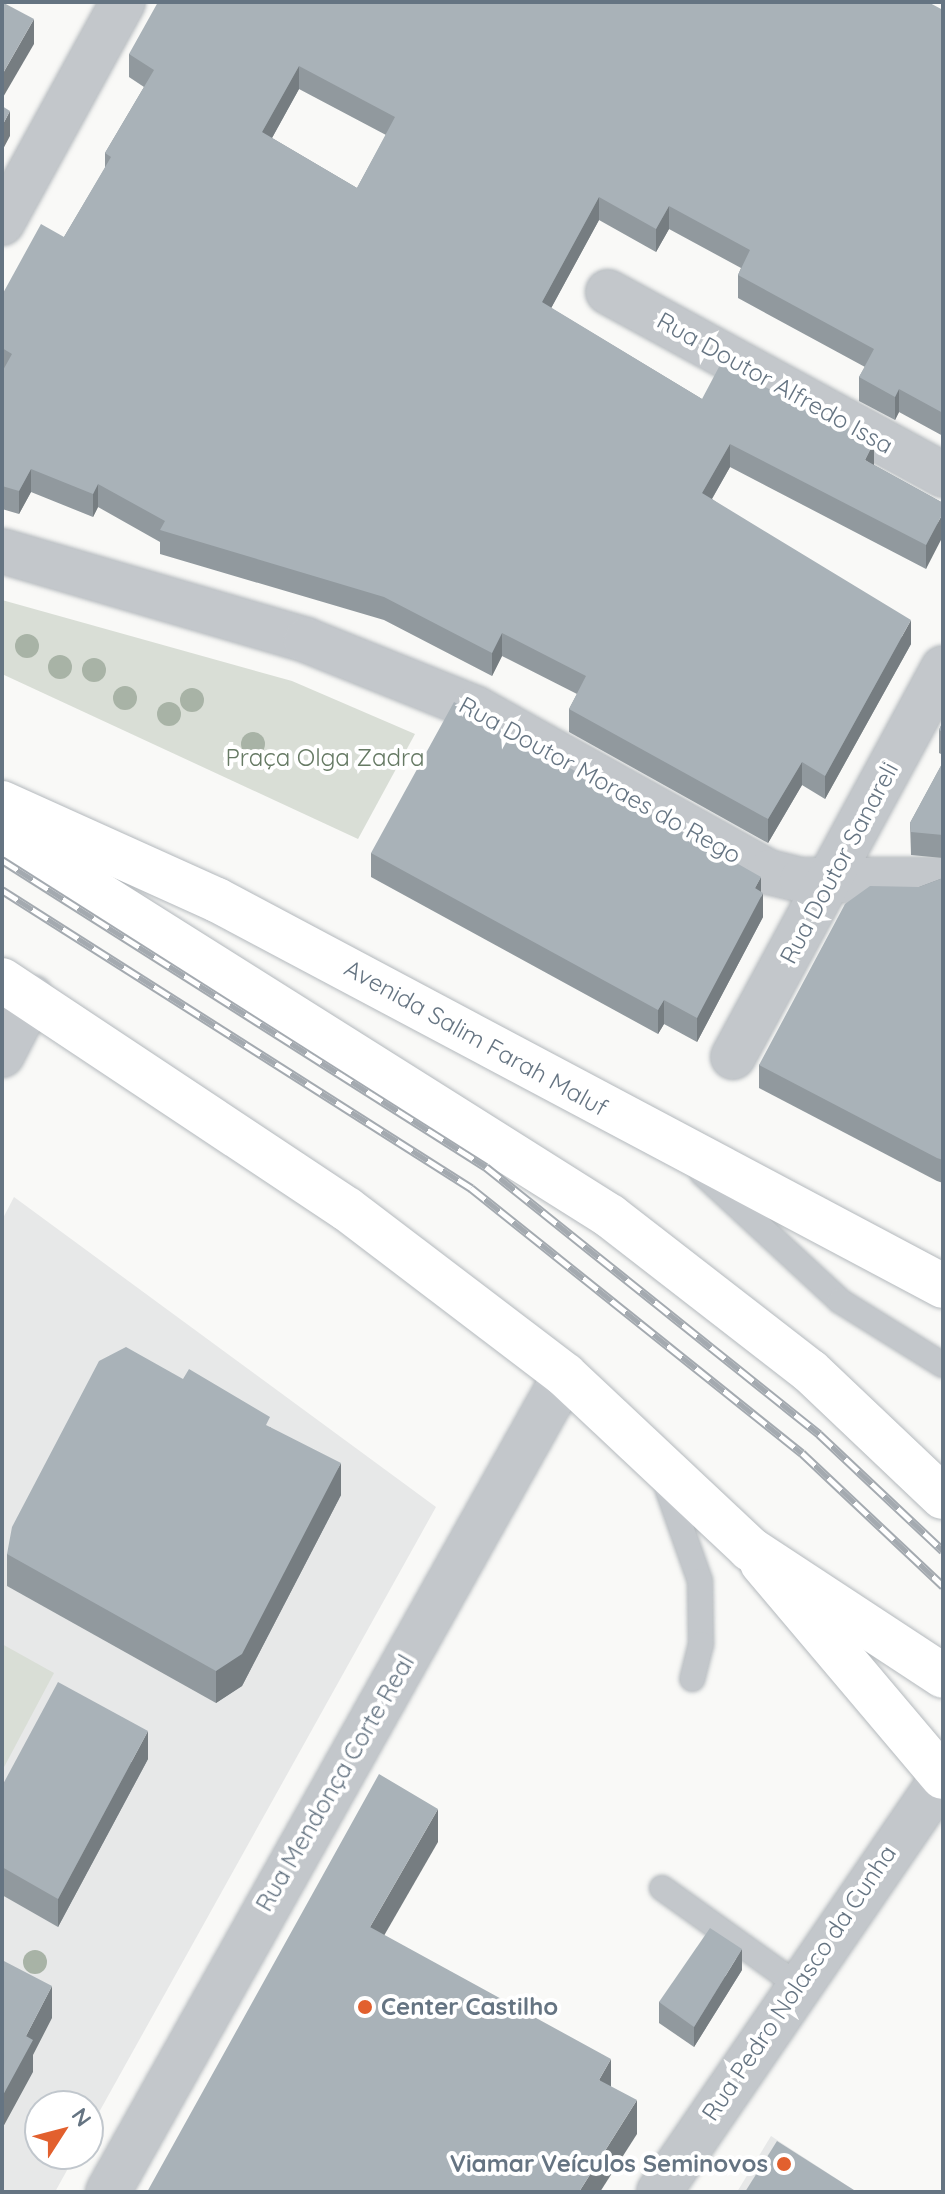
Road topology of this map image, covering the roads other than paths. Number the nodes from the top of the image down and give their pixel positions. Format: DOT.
graph roads {
  1 [pos="123,2"];
  2 [pos="2,223"];
  3 [pos="608,292"];
  4 [pos="943,475"];
  5 [pos="2,551"];
  6 [pos="943,668"];
  7 [pos="2,803"];
  8 [pos="2,833"];
  9 [pos="834,877"];
  10 [pos="943,880"];
  11 [pos="17,989"];
  12 [pos="2,1055"];
  13 [pos="733,1057"];
  14 [pos="680,1151"];
  15 [pos="943,1286"];
  16 [pos="943,1365"];
  17 [pos="565,1375"];
  18 [pos="654,1454"];
  19 [pos="943,1497"];
  20 [pos="750,1549"];
  21 [pos="943,1676"];
  22 [pos="692,1679"];
  23 [pos="943,1777"];
  24 [pos="662,1888"];
  25 [pos="802,1974"];
  26 [pos="108,2192"];
  27 [pos="659,2192"];
  1 -- 2 [label="street"];
  3 -- 4 [label="street, Rua Doutor Alfredo Issa"];
  5 -- 9 [label="street, Rua Doutor Moraes do Rego"];
  6 -- 9 [label="street, Rua Doutor Sanareli"];
  7 -- 14 [label="main road, Avenida Salim Farah Maluf"];
  8 -- 19 [label="main road"];
  9 -- 10 [label="street, Rua Doutor Moraes do Rego"];
  9 -- 13 [label="street, Rua Doutor Sanareli"];
  11 -- 12 [label="street"];
  11 -- 17 [label="main road"];
  14 -- 15 [label="main road, Avenida Salim Farah Maluf"];
  14 -- 16 [label="lane"];
  17 -- 18 [label="main road"];
  17 -- 26 [label="street, Rua Mendonça Corte Real"];
  18 -- 20 [label="main road"];
  18 -- 22 [label="lane"];
  20 -- 21 [label="main road"];
  20 -- 23 [label="main road"];
  23 -- 25 [label="street, Rua Pedro Nolasco da Cunha"];
  24 -- 25 [label="lane"];
  25 -- 27 [label="street, Rua Pedro Nolasco da Cunha"];
}
